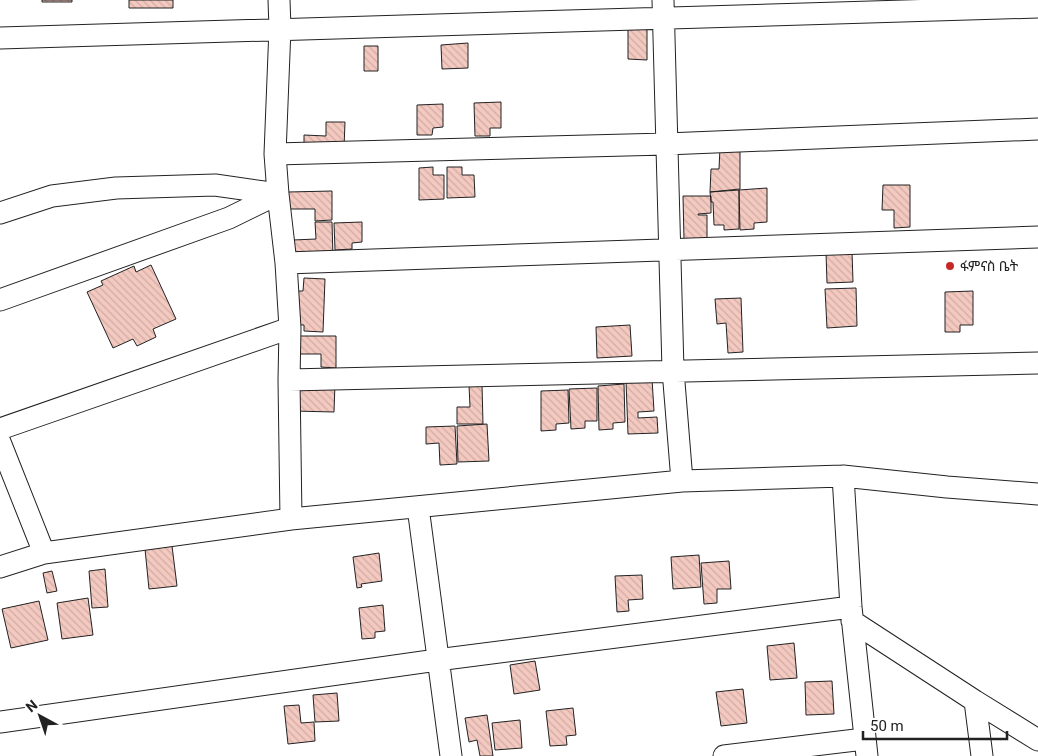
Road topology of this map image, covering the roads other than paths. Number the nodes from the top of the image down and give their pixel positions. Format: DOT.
graph roads {
  1 [pos="279,0"];
  2 [pos="1038,7"];
  3 [pos="663,9"];
  4 [pos="280,28"];
  5 [pos="0,38"];
  6 [pos="1038,129"];
  7 [pos="666,144"];
  8 [pos="275,154"];
  9 [pos="278,194"];
  10 [pos="0,213"];
  11 [pos="1038,237"];
  12 [pos="671,250"];
  13 [pos="286,263"];
  14 [pos="0,300"];
  15 [pos="290,328"];
  16 [pos="1038,363"];
  17 [pos="673,370"];
  18 [pos="289,380"];
  19 [pos="0,429"];
  20 [pos="0,442"];
  21 [pos="843,476"];
  22 [pos="682,482"];
  23 [pos="1038,494"];
  24 [pos="418,507"];
  25 [pos="291,520"];
  26 [pos="44,553"];
  27 [pos="0,566"];
  28 [pos="851,614"];
  29 [pos="437,660"];
  30 [pos="975,701"];
  31 [pos="0,722"];
  32 [pos="1038,740"];
  33 [pos="865,747"];
  34 [pos="451,756"];
  35 [pos="724,756"];
  36 [pos="982,756"];
  1 -- 4 [label="street"];
  2 -- 3 [label="street"];
  3 -- 4 [label="street"];
  3 -- 7 [label="street"];
  4 -- 5 [label="street"];
  4 -- 8 [label="street"];
  6 -- 7 [label="street"];
  7 -- 8 [label="street"];
  7 -- 12 [label="street"];
  8 -- 9 [label="street"];
  9 -- 10 [label="street"];
  9 -- 13 [label="street"];
  9 -- 14 [label="street"];
  11 -- 12 [label="street"];
  12 -- 13 [label="street"];
  12 -- 17 [label="street"];
  13 -- 15 [label="street"];
  15 -- 18 [label="street"];
  15 -- 19 [label="street"];
  16 -- 17 [label="street"];
  17 -- 18 [label="street"];
  17 -- 22 [label="street"];
  18 -- 25 [label="street"];
  20 -- 26 [label="street"];
  21 -- 22 [label="street"];
  21 -- 23 [label="street"];
  21 -- 28 [label="street"];
  22 -- 24 [label="street"];
  24 -- 25 [label="street"];
  24 -- 29 [label="street"];
  25 -- 26 [label="street"];
  26 -- 27 [label="street"];
  28 -- 29 [label="street"];
  28 -- 30 [label="street"];
  28 -- 33 [label="street"];
  29 -- 31 [label="street"];
  29 -- 34 [label="street"];
  30 -- 32 [label="street"];
  30 -- 36 [label="street"];
  33 -- 35 [label="street"];
}
